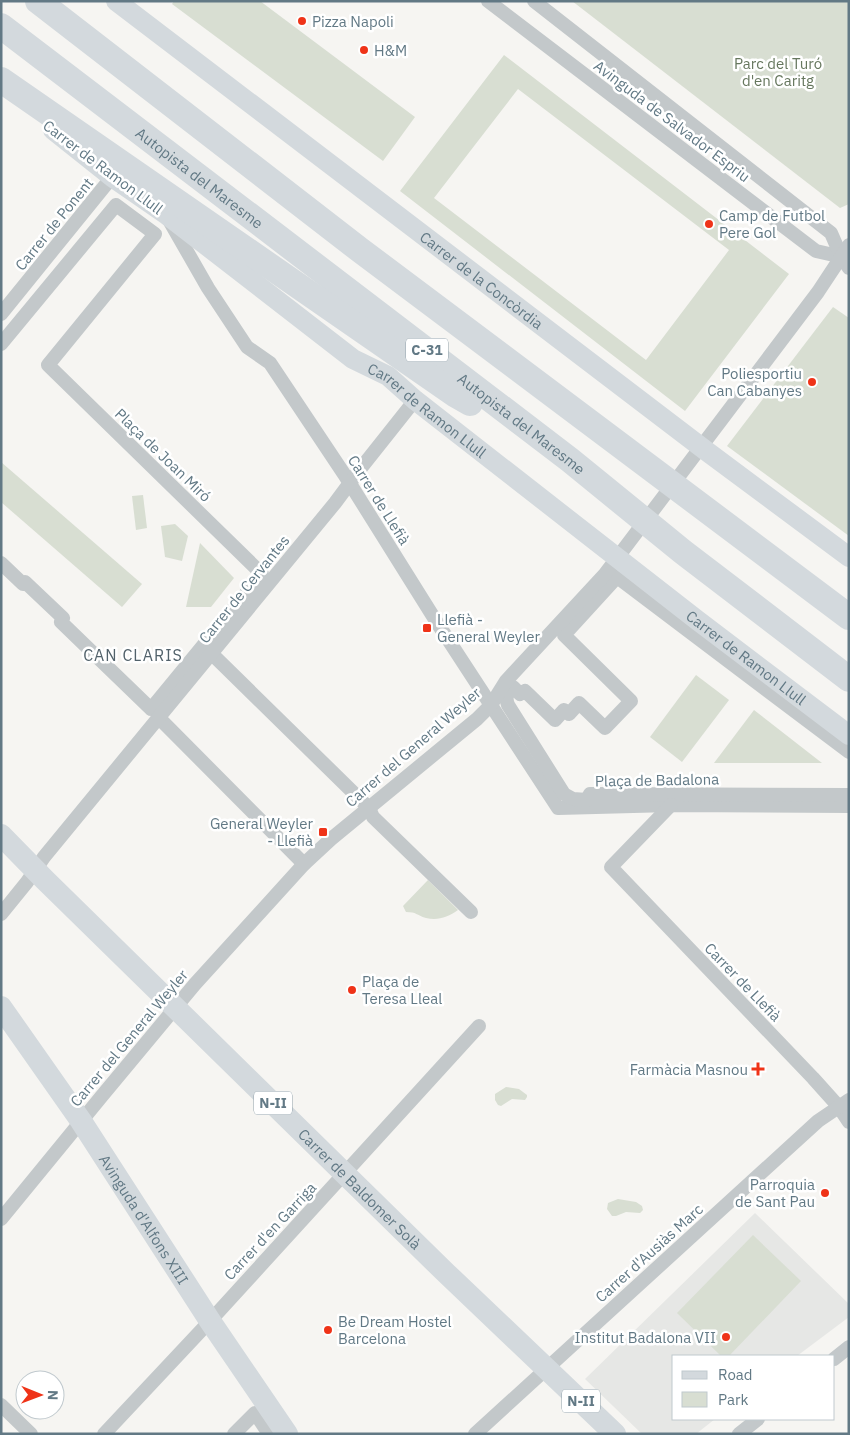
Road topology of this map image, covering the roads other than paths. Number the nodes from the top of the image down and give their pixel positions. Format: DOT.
graph roads {
  1 [pos="38,1"];
  2 [pos="116,1"];
  3 [pos="488,1"];
  4 [pos="534,1"];
  5 [pos="1,26"];
  6 [pos="1,80"];
  7 [pos="1,87"];
  8 [pos="112,177"];
  9 [pos="166,215"];
  10 [pos="846,254"];
  11 [pos="849,268"];
  12 [pos="1,314"];
  13 [pos="1,344"];
  14 [pos="415,400"];
  15 [pos="570,460"];
  16 [pos="350,483"];
  17 [pos="849,557"];
  18 [pos="1,563"];
  19 [pos="845,612"];
  20 [pos="212,654"];
  21 [pos="849,679"];
  22 [pos="491,705"];
  23 [pos="158,717"];
  24 [pos="849,735"];
  25 [pos="849,752"];
  26 [pos="849,795"];
  27 [pos="671,805"];
  28 [pos="849,806"];
  29 [pos="369,808"];
  30 [pos="558,808"];
  31 [pos="1,835"];
  32 [pos="304,864"];
  33 [pos="36,870"];
  34 [pos="471,912"];
  35 [pos="1,914"];
  36 [pos="1,1007"];
  37 [pos="177,1008"];
  38 [pos="479,1026"];
  39 [pos="844,1104"];
  40 [pos="82,1122"];
  41 [pos="849,1122"];
  42 [pos="346,1173"];
  43 [pos="1,1219"];
  44 [pos="210,1321"];
  45 [pos="849,1347"];
  46 [pos="835,1357"];
  47 [pos="547,1368"];
  48 [pos="1,1405"];
  49 [pos="757,1420"];
  50 [pos="31,1434"];
  51 [pos="104,1434"];
  52 [pos="234,1434"];
  53 [pos="269,1434"];
  54 [pos="287,1434"];
  55 [pos="475,1434"];
  56 [pos="615,1434"];
  57 [pos="739,1434"];
  1 -- 19 [label="highway, C-31"];
  2 -- 17 [label="street, Carrer de la Concòrdia"];
  3 -- 10 [label="street, Avinguda de Salvador Espriu"];
  4 -- 10 [label="street, Avinguda de Salvador Espriu"];
  5 -- 15 [label="highway, Autopista del Maresme / C-31"];
  6 -- 15 [label="highway"];
  7 -- 8 [label="street, Carrer de Ramon Llull"];
  8 -- 9 [label="street, Carrer de Ramon Llull"];
  8 -- 12 [label="street, Carrer de Ponent"];
  9 -- 14 [label="street, Carrer de Ramon Llull"];
  9 -- 16 [label="street, Carrer de Llefià"];
  10 -- 11 [label="street, Avinguda de Salvador Espriu"];
  10 -- 22 [label="street, Carrer del General Weyler"];
  13 -- 18 [label="street, Plaça de Joan Miró"];
  14 -- 16 [label="street, Carrer de Cervantes"];
  14 -- 24 [label="street, Carrer de Ramon Llull"];
  15 -- 21 [label="highway, Autopista del Maresme / C-31"];
  16 -- 20 [label="street, Carrer de Cervantes"];
  16 -- 22 [label="street, Carrer de Llefià"];
  20 -- 23 [label="street, Carrer de Cervantes"];
  20 -- 29 [label="street"];
  22 -- 29 [label="street, Carrer del General Weyler"];
  22 -- 30 [label="street, Carrer de Llefià"];
  23 -- 32 [label="street"];
  23 -- 33 [label="street, Carrer de Cervantes"];
  25 -- 26 [label="street, Plaça de Badalona"];
  27 -- 28 [label="street, Plaça de Badalona"];
  27 -- 30 [label="street, Plaça de Badalona"];
  27 -- 39 [label="street, Carrer de Llefià"];
  29 -- 32 [label="street, Carrer del General Weyler"];
  29 -- 34 [label="street"];
  31 -- 33 [label="main road, Carrer de Baldomer Solà / N-II"];
  32 -- 37 [label="street, Carrer del General Weyler"];
  33 -- 35 [label="street, Carrer de Cervantes"];
  33 -- 37 [label="main road, Carrer de Baldomer Solà / N-II"];
  36 -- 40 [label="main road, Avinguda d'Alfons XIII"];
  37 -- 40 [label="street, Carrer del General Weyler"];
  37 -- 42 [label="main road, Carrer de Baldomer Solà / N-II"];
  38 -- 42 [label="street, Carrer d'en Garriga"];
  39 -- 41 [label="street, Carrer de Llefià"];
  39 -- 47 [label="street, Carrer d'Ausiàs Marc"];
  40 -- 43 [label="street, Carrer del General Weyler"];
  40 -- 44 [label="main road, Avinguda d'Alfons XIII"];
  42 -- 44 [label="street, Carrer d'en Garriga"];
  42 -- 47 [label="main road, Carrer de Baldomer Solà / N-II"];
  44 -- 51 [label="street, Carrer d'en Garriga"];
  44 -- 54 [label="main road, Avinguda d'Alfons XIII"];
  45 -- 46 [label="street"];
  47 -- 55 [label="street, Carrer d'Ausiàs Marc"];
  47 -- 56 [label="main road, Carrer de Baldomer Solà / N-II"];
  48 -- 50 [label="street"];
  49 -- 57 [label="street"];
  52 -- 53 [label="street"];
}
